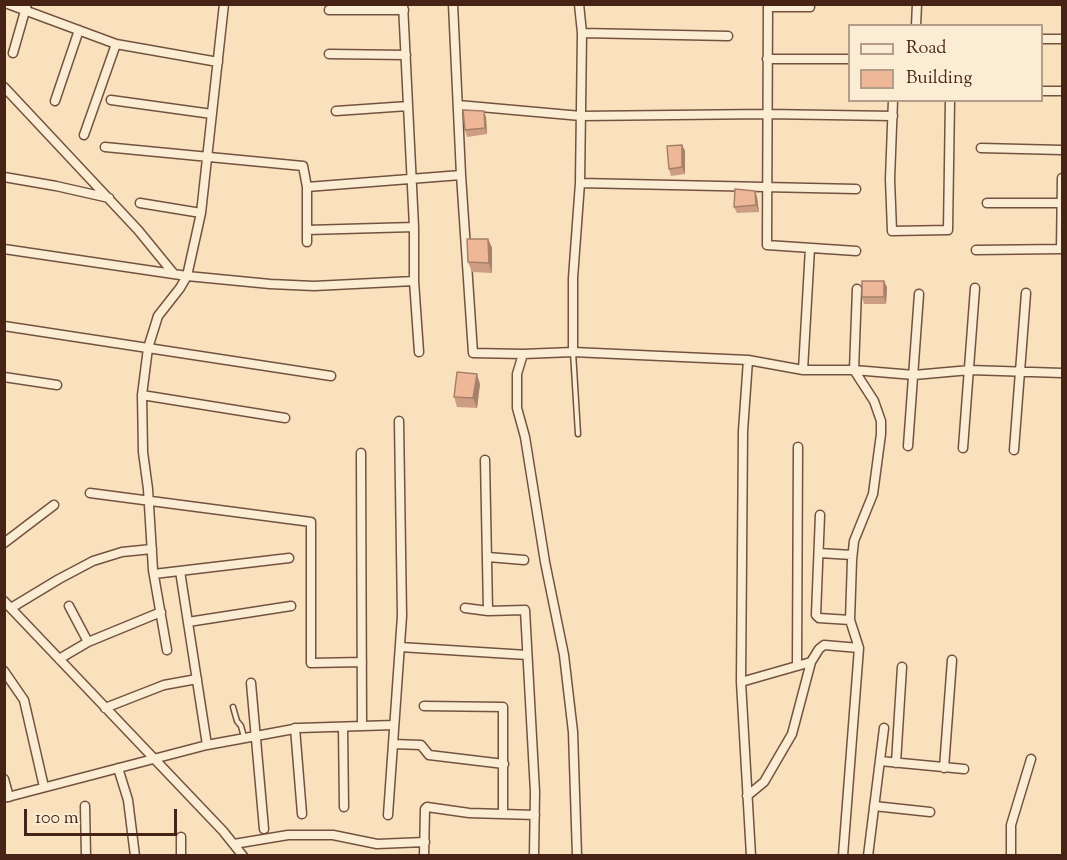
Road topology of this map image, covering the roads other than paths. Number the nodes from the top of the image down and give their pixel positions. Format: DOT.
graph roads {
  1 [pos="8,4"];
  2 [pos="224,4"];
  3 [pos="453,4"];
  4 [pos="579,4"];
  5 [pos="917,4"];
  6 [pos="768,6"];
  7 [pos="404,7"];
  8 [pos="810,7"];
  9 [pos="26,8"];
  10 [pos="329,10"];
  11 [pos="916,24"];
  12 [pos="79,30"];
  13 [pos="582,33"];
  14 [pos="728,36"];
  15 [pos="1043,39"];
  16 [pos="1062,39"];
  17 [pos="116,44"];
  18 [pos="13,53"];
  19 [pos="329,54"];
  20 [pos="406,55"];
  21 [pos="767,59"];
  22 [pos="848,59"];
  23 [pos="218,62"];
  24 [pos="4,87"];
  25 [pos="1043,91"];
  26 [pos="1062,91"];
  27 [pos="111,100"];
  28 [pos="55,101"];
  29 [pos="893,102"];
  30 [pos="950,102"];
  31 [pos="458,105"];
  32 [pos="408,106"];
  33 [pos="336,111"];
  34 [pos="212,114"];
  35 [pos="766,114"];
  36 [pos="581,116"];
  37 [pos="892,116"];
  38 [pos="84,135"];
  39 [pos="105,147"];
  40 [pos="981,148"];
  41 [pos="1062,150"];
  42 [pos="207,156"];
  43 [pos="461,175"];
  44 [pos="4,177"];
  45 [pos="411,178"];
  46 [pos="1062,178"];
  47 [pos="580,183"];
  48 [pos="307,187"];
  49 [pos="768,187"];
  50 [pos="856,189"];
  51 [pos="109,198"];
  52 [pos="140,203"];
  53 [pos="987,203"];
  54 [pos="1062,203"];
  55 [pos="201,213"];
  56 [pos="414,227"];
  57 [pos="307,230"];
  58 [pos="307,242"];
  59 [pos="810,248"];
  60 [pos="4,249"];
  61 [pos="976,250"];
  62 [pos="856,251"];
  63 [pos="174,274"];
  64 [pos="187,276"];
  65 [pos="414,281"];
  66 [pos="975,288"];
  67 [pos="857,289"];
  68 [pos="1026,293"];
  69 [pos="919,294"];
  70 [pos="4,326"];
  71 [pos="148,348"];
  72 [pos="419,352"];
  73 [pos="573,352"];
  74 [pos="523,354"];
  75 [pos="748,360"];
  76 [pos="803,370"];
  77 [pos="854,370"];
  78 [pos="970,370"];
  79 [pos="1022,372"];
  80 [pos="1062,373"];
  81 [pos="914,375"];
  82 [pos="332,376"];
  83 [pos="4,377"];
  84 [pos="57,385"];
  85 [pos="142,395"];
  86 [pos="285,418"];
  87 [pos="399,421"];
  88 [pos="578,434"];
  89 [pos="908,446"];
  90 [pos="798,447"];
  91 [pos="963,448"];
  92 [pos="1014,450"];
  93 [pos="361,453"];
  94 [pos="485,460"];
  95 [pos="90,493"];
  96 [pos="149,501"];
  97 [pos="54,505"];
  98 [pos="820,515"];
  99 [pos="4,543"];
  100 [pos="152,549"];
  101 [pos="819,553"];
  102 [pos="852,555"];
  103 [pos="488,557"];
  104 [pos="289,558"];
  105 [pos="524,560"];
  106 [pos="180,572"];
  107 [pos="154,574"];
  108 [pos="8,605"];
  109 [pos="69,606"];
  110 [pos="291,606"];
  111 [pos="465,608"];
  112 [pos="488,611"];
  113 [pos="161,612"];
  114 [pos="850,620"];
  115 [pos="188,622"];
  116 [pos="88,642"];
  117 [pos="400,647"];
  118 [pos="859,648"];
  119 [pos="167,650"];
  120 [pos="527,655"];
  121 [pos="59,659"];
  122 [pos="952,660"];
  123 [pos="362,662"];
  124 [pos="811,662"];
  125 [pos="797,666"];
  126 [pos="902,667"];
  127 [pos="4,671"];
  128 [pos="197,679"];
  129 [pos="741,682"];
  130 [pos="251,683"];
  131 [pos="424,706"];
  132 [pos="233,707"];
  133 [pos="105,708"];
  134 [pos="394,725"];
  135 [pos="362,726"];
  136 [pos="343,727"];
  137 [pos="295,728"];
  138 [pos="884,728"];
  139 [pos="255,736"];
  140 [pos="245,738"];
  141 [pos="393,744"];
  142 [pos="207,745"];
  143 [pos="154,759"];
  144 [pos="1031,759"];
  145 [pos="880,761"];
  146 [pos="896,763"];
  147 [pos="504,764"];
  148 [pos="118,768"];
  149 [pos="944,768"];
  150 [pos="964,769"];
  151 [pos="4,779"];
  152 [pos="44,787"];
  153 [pos="747,796"];
  154 [pos="7,798"];
  155 [pos="85,806"];
  156 [pos="344,807"];
  157 [pos="874,807"];
  158 [pos="930,812"];
  159 [pos="302,814"];
  160 [pos="503,814"];
  161 [pos="388,815"];
  162 [pos="535,815"];
  163 [pos="264,829"];
  164 [pos="181,837"];
  165 [pos="425,842"];
  166 [pos="234,844"];
  167 [pos="86,855"];
  168 [pos="135,855"];
  169 [pos="181,855"];
  170 [pos="243,855"];
  171 [pos="424,855"];
  172 [pos="534,855"];
  173 [pos="577,855"];
  174 [pos="751,855"];
  175 [pos="843,855"];
  176 [pos="868,855"];
  177 [pos="1011,855"];
  1 -- 9 [label="street"];
  2 -- 23 [label="street"];
  3 -- 31 [label="street"];
  4 -- 13 [label="street"];
  5 -- 11 [label="street"];
  6 -- 8 [label="street"];
  6 -- 21 [label="street"];
  7 -- 10 [label="street"];
  7 -- 20 [label="street"];
  9 -- 12 [label="street"];
  9 -- 18 [label="street"];
  12 -- 17 [label="street"];
  12 -- 28 [label="street"];
  13 -- 14 [label="street"];
  13 -- 36 [label="street"];
  15 -- 16 [label="street"];
  17 -- 23 [label="street"];
  17 -- 38 [label="street"];
  19 -- 20 [label="street"];
  20 -- 32 [label="street"];
  21 -- 22 [label="street"];
  21 -- 35 [label="street"];
  23 -- 34 [label="street"];
  24 -- 51 [label="street"];
  25 -- 26 [label="street"];
  27 -- 34 [label="street"];
  29 -- 37 [label="street"];
  30 -- 37 [label="street"];
  31 -- 36 [label="street"];
  31 -- 43 [label="street"];
  32 -- 33 [label="street"];
  32 -- 45 [label="street"];
  34 -- 42 [label="street"];
  35 -- 36 [label="street"];
  35 -- 37 [label="street"];
  35 -- 49 [label="street"];
  36 -- 47 [label="street"];
  39 -- 42 [label="street"];
  40 -- 41 [label="street"];
  42 -- 48 [label="street"];
  42 -- 55 [label="street"];
  43 -- 45 [label="street"];
  43 -- 74 [label="street"];
  44 -- 51 [label="street"];
  45 -- 48 [label="street"];
  45 -- 56 [label="street"];
  46 -- 54 [label="street"];
  47 -- 49 [label="street"];
  47 -- 73 [label="street"];
  48 -- 57 [label="street"];
  49 -- 50 [label="street"];
  49 -- 59 [label="street"];
  51 -- 63 [label="street"];
  52 -- 55 [label="street"];
  53 -- 54 [label="street"];
  54 -- 61 [label="street"];
  55 -- 64 [label="street"];
  56 -- 57 [label="street"];
  56 -- 65 [label="street"];
  57 -- 58 [label="street"];
  59 -- 62 [label="street"];
  59 -- 76 [label="street"];
  60 -- 63 [label="street"];
  63 -- 64 [label="street"];
  64 -- 65 [label="street"];
  64 -- 71 [label="street"];
  65 -- 72 [label="street"];
  66 -- 78 [label="street"];
  67 -- 77 [label="street"];
  68 -- 79 [label="street"];
  69 -- 81 [label="street"];
  70 -- 71 [label="street"];
  71 -- 82 [label="street"];
  71 -- 85 [label="street"];
  73 -- 74 [label="street"];
  73 -- 75 [label="street"];
  73 -- 88 [label="lane"];
  74 -- 173 [label="street"];
  75 -- 76 [label="street"];
  75 -- 129 [label="street"];
  76 -- 77 [label="street"];
  77 -- 81 [label="street"];
  77 -- 102 [label="street"];
  78 -- 79 [label="street"];
  78 -- 81 [label="street"];
  78 -- 91 [label="street"];
  79 -- 80 [label="street"];
  79 -- 92 [label="street"];
  81 -- 89 [label="street"];
  83 -- 84 [label="street"];
  85 -- 86 [label="street"];
  85 -- 96 [label="street"];
  87 -- 117 [label="street"];
  90 -- 125 [label="street"];
  93 -- 123 [label="street"];
  94 -- 103 [label="street"];
  95 -- 96 [label="street"];
  96 -- 100 [label="street"];
  96 -- 123 [label="street"];
  97 -- 99 [label="street"];
  98 -- 101 [label="street"];
  100 -- 107 [label="street"];
  100 -- 108 [label="street"];
  101 -- 102 [label="street"];
  101 -- 114 [label="street"];
  102 -- 114 [label="street"];
  103 -- 105 [label="street"];
  103 -- 112 [label="street"];
  104 -- 106 [label="street"];
  106 -- 107 [label="street"];
  106 -- 115 [label="street"];
  107 -- 113 [label="street"];
  108 -- 121 [label="street"];
  109 -- 116 [label="street"];
  110 -- 115 [label="street"];
  111 -- 112 [label="street"];
  112 -- 120 [label="street"];
  113 -- 116 [label="street"];
  113 -- 119 [label="street"];
  114 -- 118 [label="street"];
  115 -- 128 [label="street"];
  116 -- 121 [label="street"];
  117 -- 120 [label="street"];
  117 -- 134 [label="street"];
  118 -- 124 [label="street"];
  118 -- 175 [label="street"];
  120 -- 162 [label="street"];
  121 -- 133 [label="street"];
  122 -- 149 [label="street"];
  123 -- 135 [label="street"];
  124 -- 125 [label="street"];
  124 -- 153 [label="street"];
  125 -- 129 [label="street"];
  126 -- 146 [label="street"];
  127 -- 152 [label="street"];
  128 -- 133 [label="street"];
  128 -- 142 [label="street"];
  129 -- 153 [label="street"];
  130 -- 139 [label="street"];
  131 -- 147 [label="street"];
  132 -- 140 [label="lane"];
  133 -- 143 [label="street"];
  134 -- 135 [label="street"];
  134 -- 141 [label="street"];
  135 -- 136 [label="street"];
  136 -- 137 [label="street"];
  136 -- 156 [label="street"];
  137 -- 139 [label="street"];
  137 -- 159 [label="street"];
  138 -- 145 [label="street"];
  139 -- 140 [label="street"];
  139 -- 163 [label="street"];
  140 -- 142 [label="street"];
  141 -- 147 [label="street"];
  141 -- 161 [label="street"];
  142 -- 143 [label="street"];
  143 -- 148 [label="street"];
  143 -- 166 [label="street"];
  144 -- 177 [label="street"];
  145 -- 146 [label="street"];
  145 -- 157 [label="street"];
  146 -- 149 [label="street"];
  147 -- 160 [label="street"];
  148 -- 152 [label="street"];
  148 -- 168 [label="street"];
  149 -- 150 [label="street"];
  151 -- 154 [label="street"];
  152 -- 154 [label="street"];
  153 -- 174 [label="street"];
  155 -- 167 [label="street"];
  157 -- 158 [label="street"];
  157 -- 176 [label="street"];
  160 -- 162 [label="street"];
  160 -- 165 [label="street"];
  162 -- 172 [label="street"];
  164 -- 169 [label="street"];
  165 -- 166 [label="street"];
  165 -- 171 [label="street"];
  166 -- 170 [label="street"];
}
